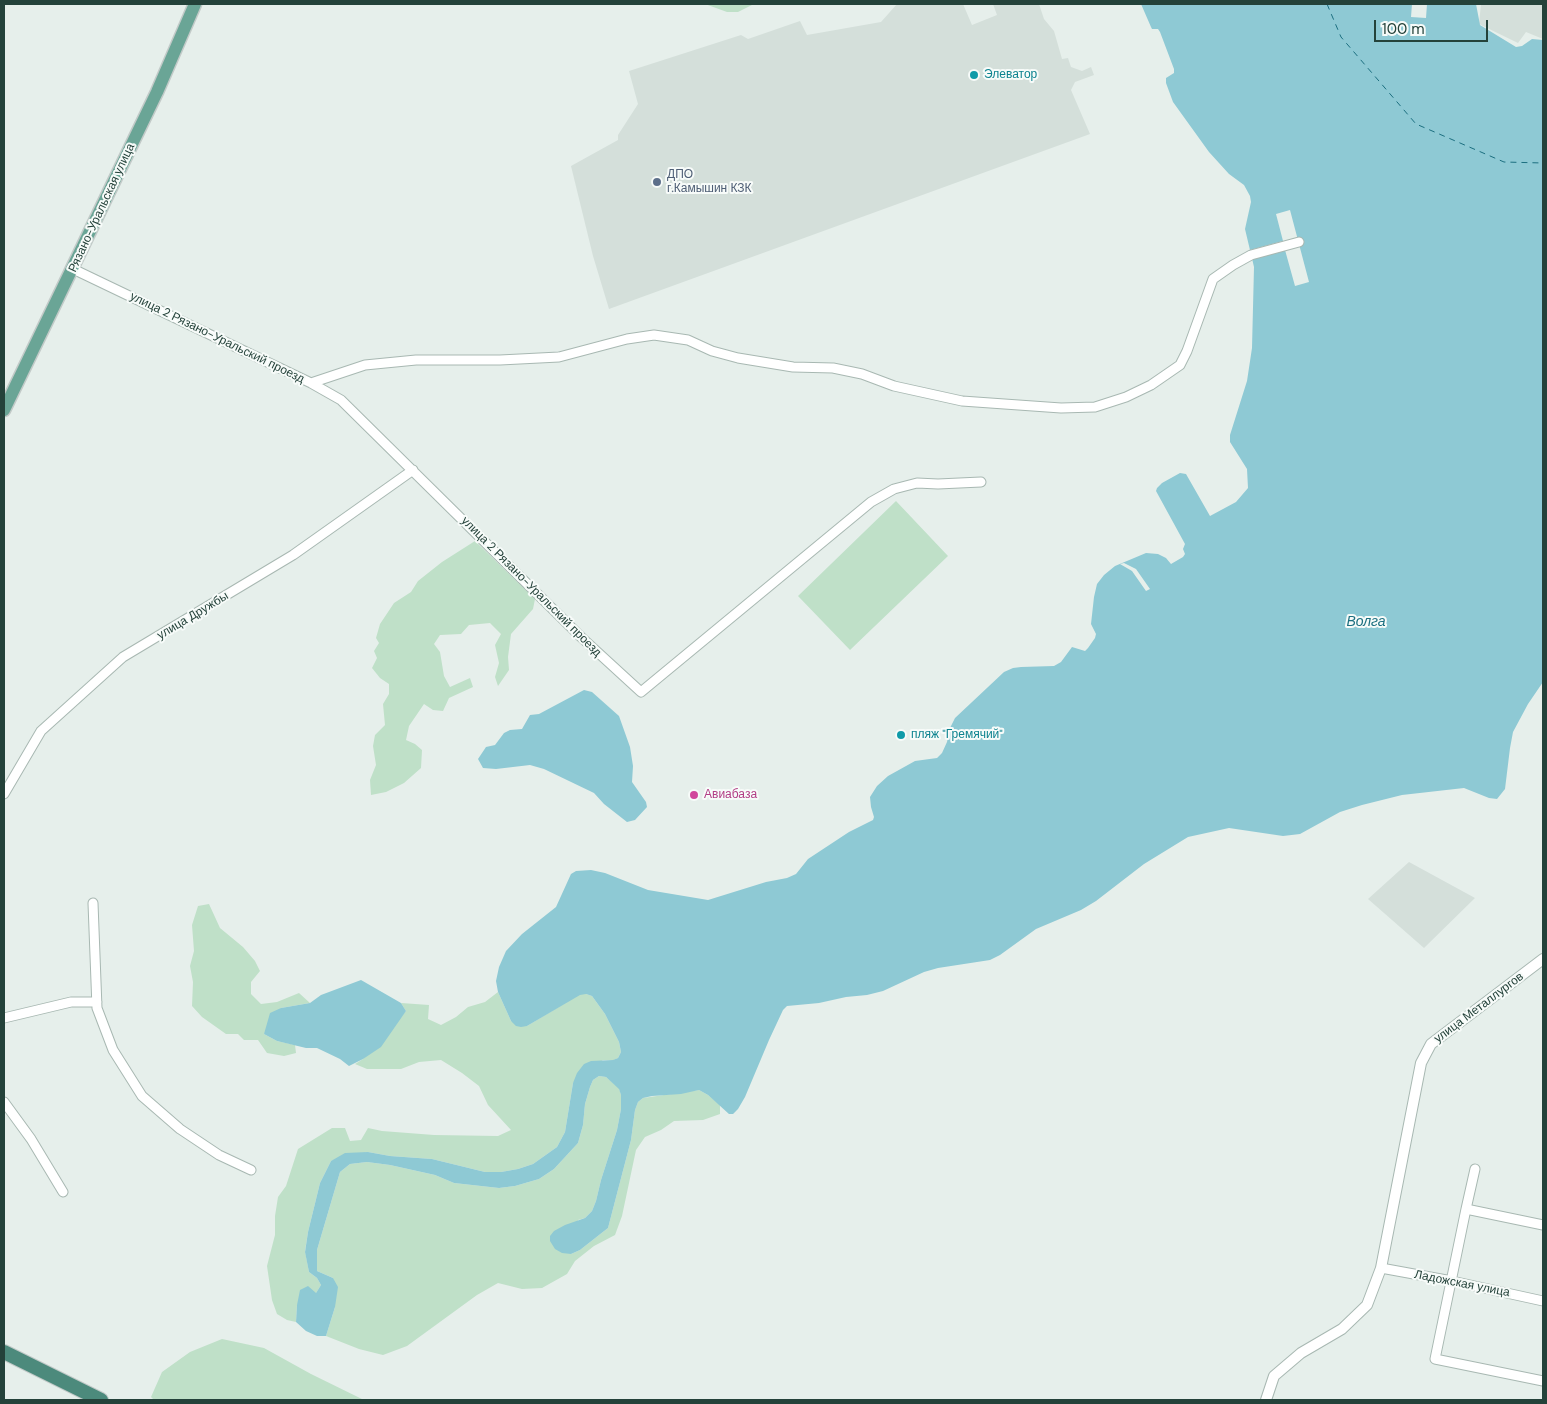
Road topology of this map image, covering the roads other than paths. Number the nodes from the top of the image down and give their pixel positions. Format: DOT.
graph roads {
  1 [pos="195,4"];
  2 [pos="1298,242"];
  3 [pos="73,269"];
  4 [pos="311,383"];
  5 [pos="4,410"];
  6 [pos="413,470"];
  7 [pos="981,482"];
  8 [pos="4,794"];
  9 [pos="93,903"];
  10 [pos="1543,959"];
  11 [pos="96,1002"];
  12 [pos="4,1018"];
  13 [pos="4,1102"];
  14 [pos="1475,1169"];
  15 [pos="251,1170"];
  16 [pos="63,1192"];
  17 [pos="1466,1209"];
  18 [pos="1543,1226"];
  19 [pos="1381,1268"];
  20 [pos="1452,1281"];
  21 [pos="1543,1301"];
  22 [pos="4,1352"];
  23 [pos="1543,1381"];
  24 [pos="101,1400"];
  25 [pos="1266,1400"];
  1 -- 3 [label="main road, Рязано-Уральская улица"];
  2 -- 4 [label="street"];
  3 -- 4 [label="street, улица 2 Рязано-Уральский проезд"];
  3 -- 5 [label="main road, Рязано-Уральская улица"];
  4 -- 6 [label="street, улица 2 Рязано-Уральский проезд"];
  6 -- 7 [label="street, улица 2 Рязано-Уральский проезд"];
  6 -- 8 [label="street, улица Дружбы"];
  9 -- 11 [label="street"];
  10 -- 19 [label="street, улица Металлургов"];
  11 -- 12 [label="street"];
  11 -- 15 [label="street"];
  13 -- 16 [label="street"];
  14 -- 17 [label="street"];
  17 -- 18 [label="street"];
  17 -- 20 [label="street"];
  19 -- 20 [label="street, Ладожская улица"];
  19 -- 25 [label="street"];
  20 -- 21 [label="street, Ладожская улица"];
  20 -- 23 [label="street"];
  22 -- 24 [label="highway"];
}
